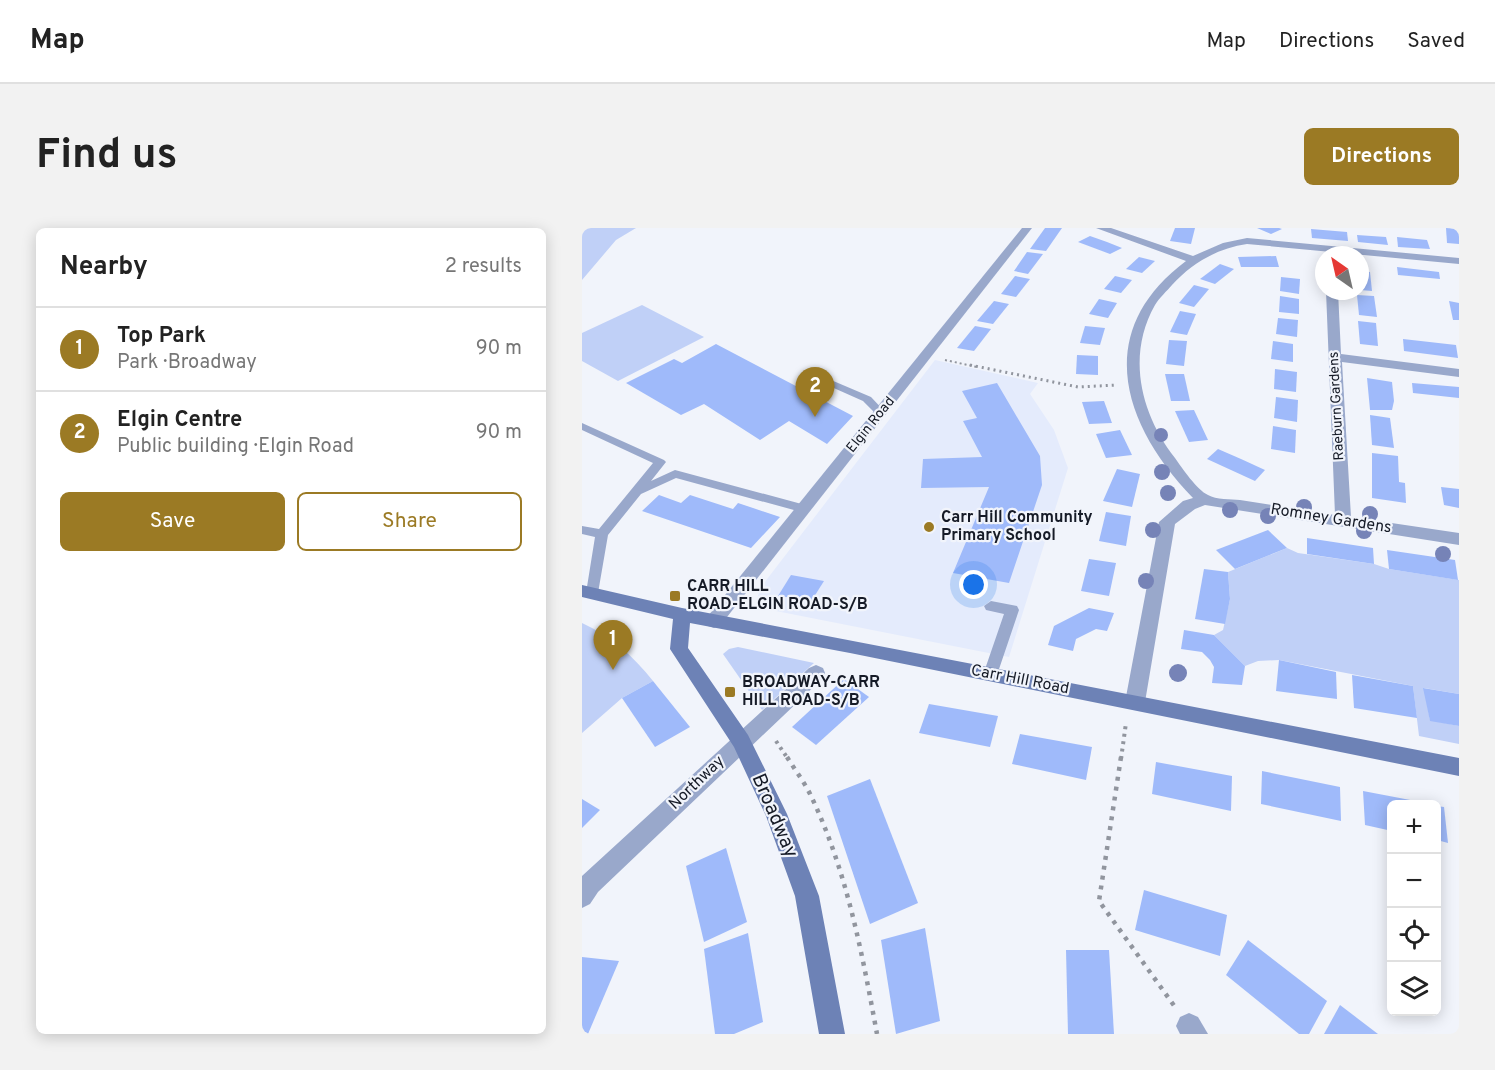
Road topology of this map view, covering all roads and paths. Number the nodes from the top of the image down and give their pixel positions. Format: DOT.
graph roads {
  1 [pos="1027,228"];
  2 [pos="1101,228"];
  3 [pos="1315,250"];
  4 [pos="1369,255"];
  5 [pos="1193,260"];
  6 [pos="1459,261"];
  7 [pos="1332,300"];
  8 [pos="926,357"];
  9 [pos="1334,357"];
  10 [pos="1459,373"];
  11 [pos="831,383"];
  12 [pos="1132,384"];
  13 [pos="880,413"];
  14 [pos="582,426"];
  15 [pos="636,493"];
  16 [pos="1203,500"];
  17 [pos="805,509"];
  18 [pos="1343,522"];
  19 [pos="582,530"];
  20 [pos="602,534"];
  21 [pos="1459,539"];
  22 [pos="587,592"];
  23 [pos="991,606"];
  24 [pos="682,615"];
  25 [pos="714,621"];
  26 [pos="816,673"];
  27 [pos="990,675"];
  28 [pos="1132,702"];
  29 [pos="1114,721"];
  30 [pos="1126,724"];
  31 [pos="1137,726"];
  32 [pos="775,740"];
  33 [pos="741,741"];
  34 [pos="1459,767"];
  35 [pos="582,896"];
  36 [pos="1192,1030"];
  37 [pos="832,1034"];
  38 [pos="877,1034"];
  1 -- 8 [label="street, Elgin Road"];
  2 -- 5 [label="street"];
  3 -- 5 [label="street"];
  4 -- 6 [label="street"];
  5 -- 12 [label="street"];
  7 -- 9 [label="street, Raeburn Gardens"];
  8 -- 12 [label="path"];
  8 -- 13 [label="street, Elgin Road"];
  9 -- 10 [label="street"];
  9 -- 18 [label="street, Raeburn Gardens"];
  11 -- 13 [label="lane"];
  12 -- 16 [label="street"];
  13 -- 17 [label="street, Elgin Road"];
  14 -- 15 [label="lane"];
  15 -- 17 [label="lane"];
  15 -- 20 [label="lane"];
  16 -- 18 [label="street, Romney Gardens"];
  16 -- 28 [label="street"];
  17 -- 25 [label="street, Elgin Road"];
  18 -- 21 [label="street, Romney Gardens"];
  19 -- 20 [label="lane"];
  20 -- 22 [label="lane"];
  22 -- 24 [label="street, Carr Hill Road"];
  23 -- 27 [label="lane"];
  24 -- 25 [label="street, Carr Hill Road"];
  24 -- 33 [label="street, Broadway"];
  25 -- 27 [label="street, Carr Hill Road"];
  26 -- 33 [label="street, Northway"];
  27 -- 28 [label="street, Carr Hill Road"];
  28 -- 30 [label="path"];
  28 -- 34 [label="street, Carr Hill Road"];
  29 -- 30 [label="path"];
  30 -- 31 [label="path"];
  30 -- 36 [label="path"];
  32 -- 38 [label="path"];
  33 -- 35 [label="street, Northway"];
  33 -- 37 [label="street, Broadway"];
}
